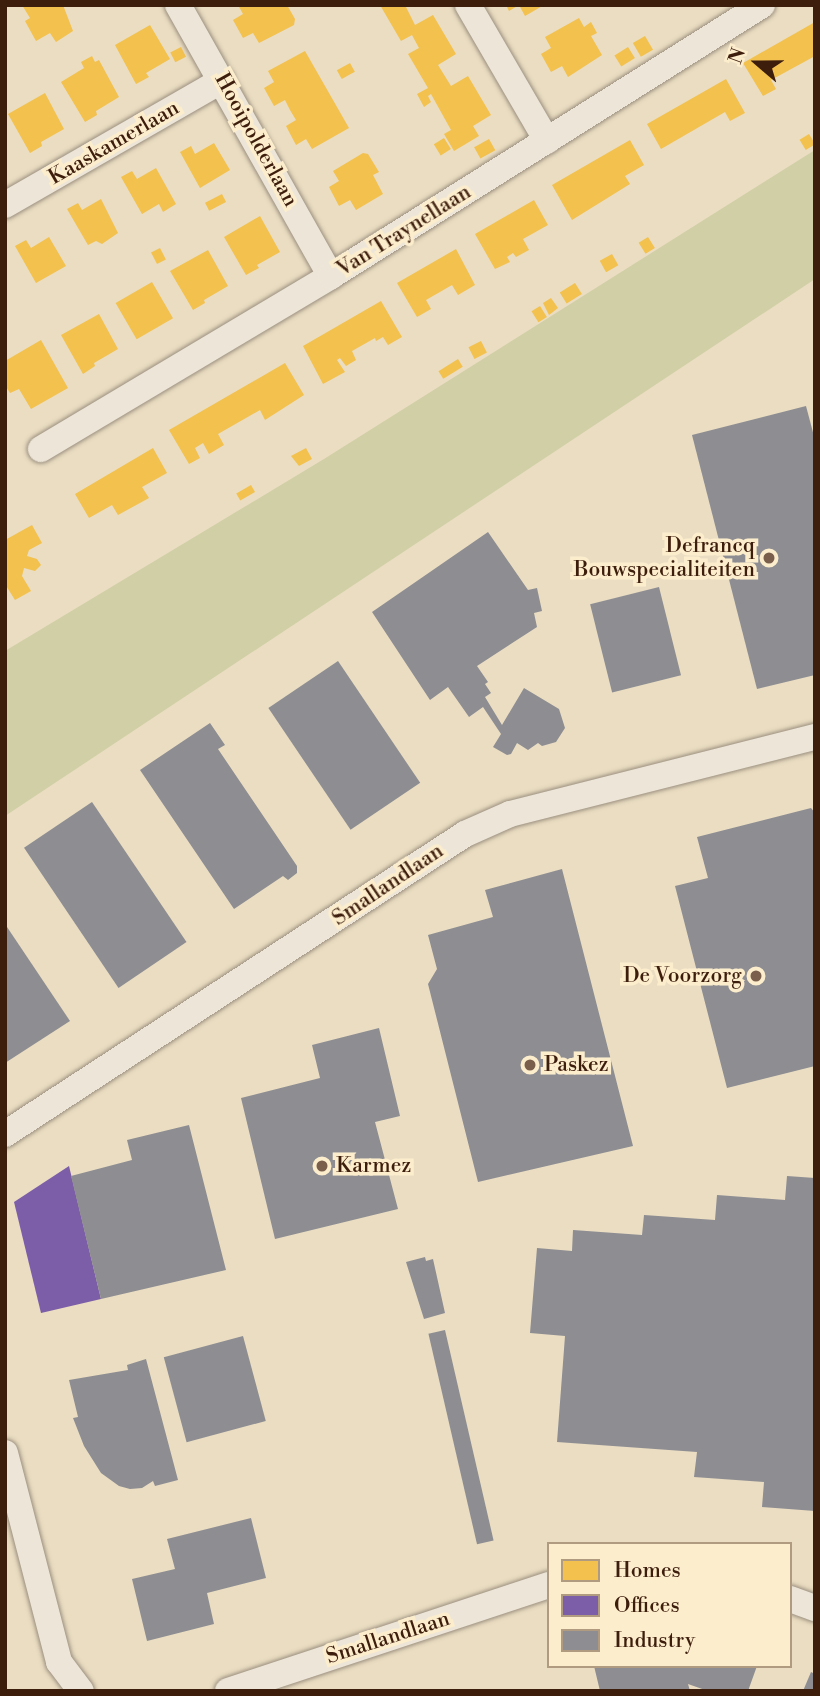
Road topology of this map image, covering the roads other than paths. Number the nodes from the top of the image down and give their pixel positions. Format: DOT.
graph roads {
  1 [pos="178,5"];
  2 [pos="468,5"];
  3 [pos="757,7"];
  4 [pos="222,80"];
  5 [pos="547,141"];
  6 [pos="5,205"];
  7 [pos="331,276"];
  8 [pos="41,449"];
  9 [pos="815,737"];
  10 [pos="5,1134"];
  11 [pos="5,1453"];
  12 [pos="547,1586"];
  13 [pos="792,1600"];
  14 [pos="815,1608"];
  15 [pos="81,1691"];
  16 [pos="228,1691"];
  1 -- 4 [label="street, Hooipolderlaan"];
  2 -- 5 [label="street"];
  3 -- 5 [label="street, Van Traynellaan"];
  4 -- 6 [label="street, Kaaskamerlaan"];
  4 -- 7 [label="street, Hooipolderlaan"];
  5 -- 7 [label="street, Van Traynellaan"];
  7 -- 8 [label="street, Van Traynellaan"];
  9 -- 10 [label="street, Smallandlaan"];
  11 -- 15 [label="street"];
  12 -- 16 [label="street, Smallandlaan"];
  13 -- 14 [label="street"];
}
